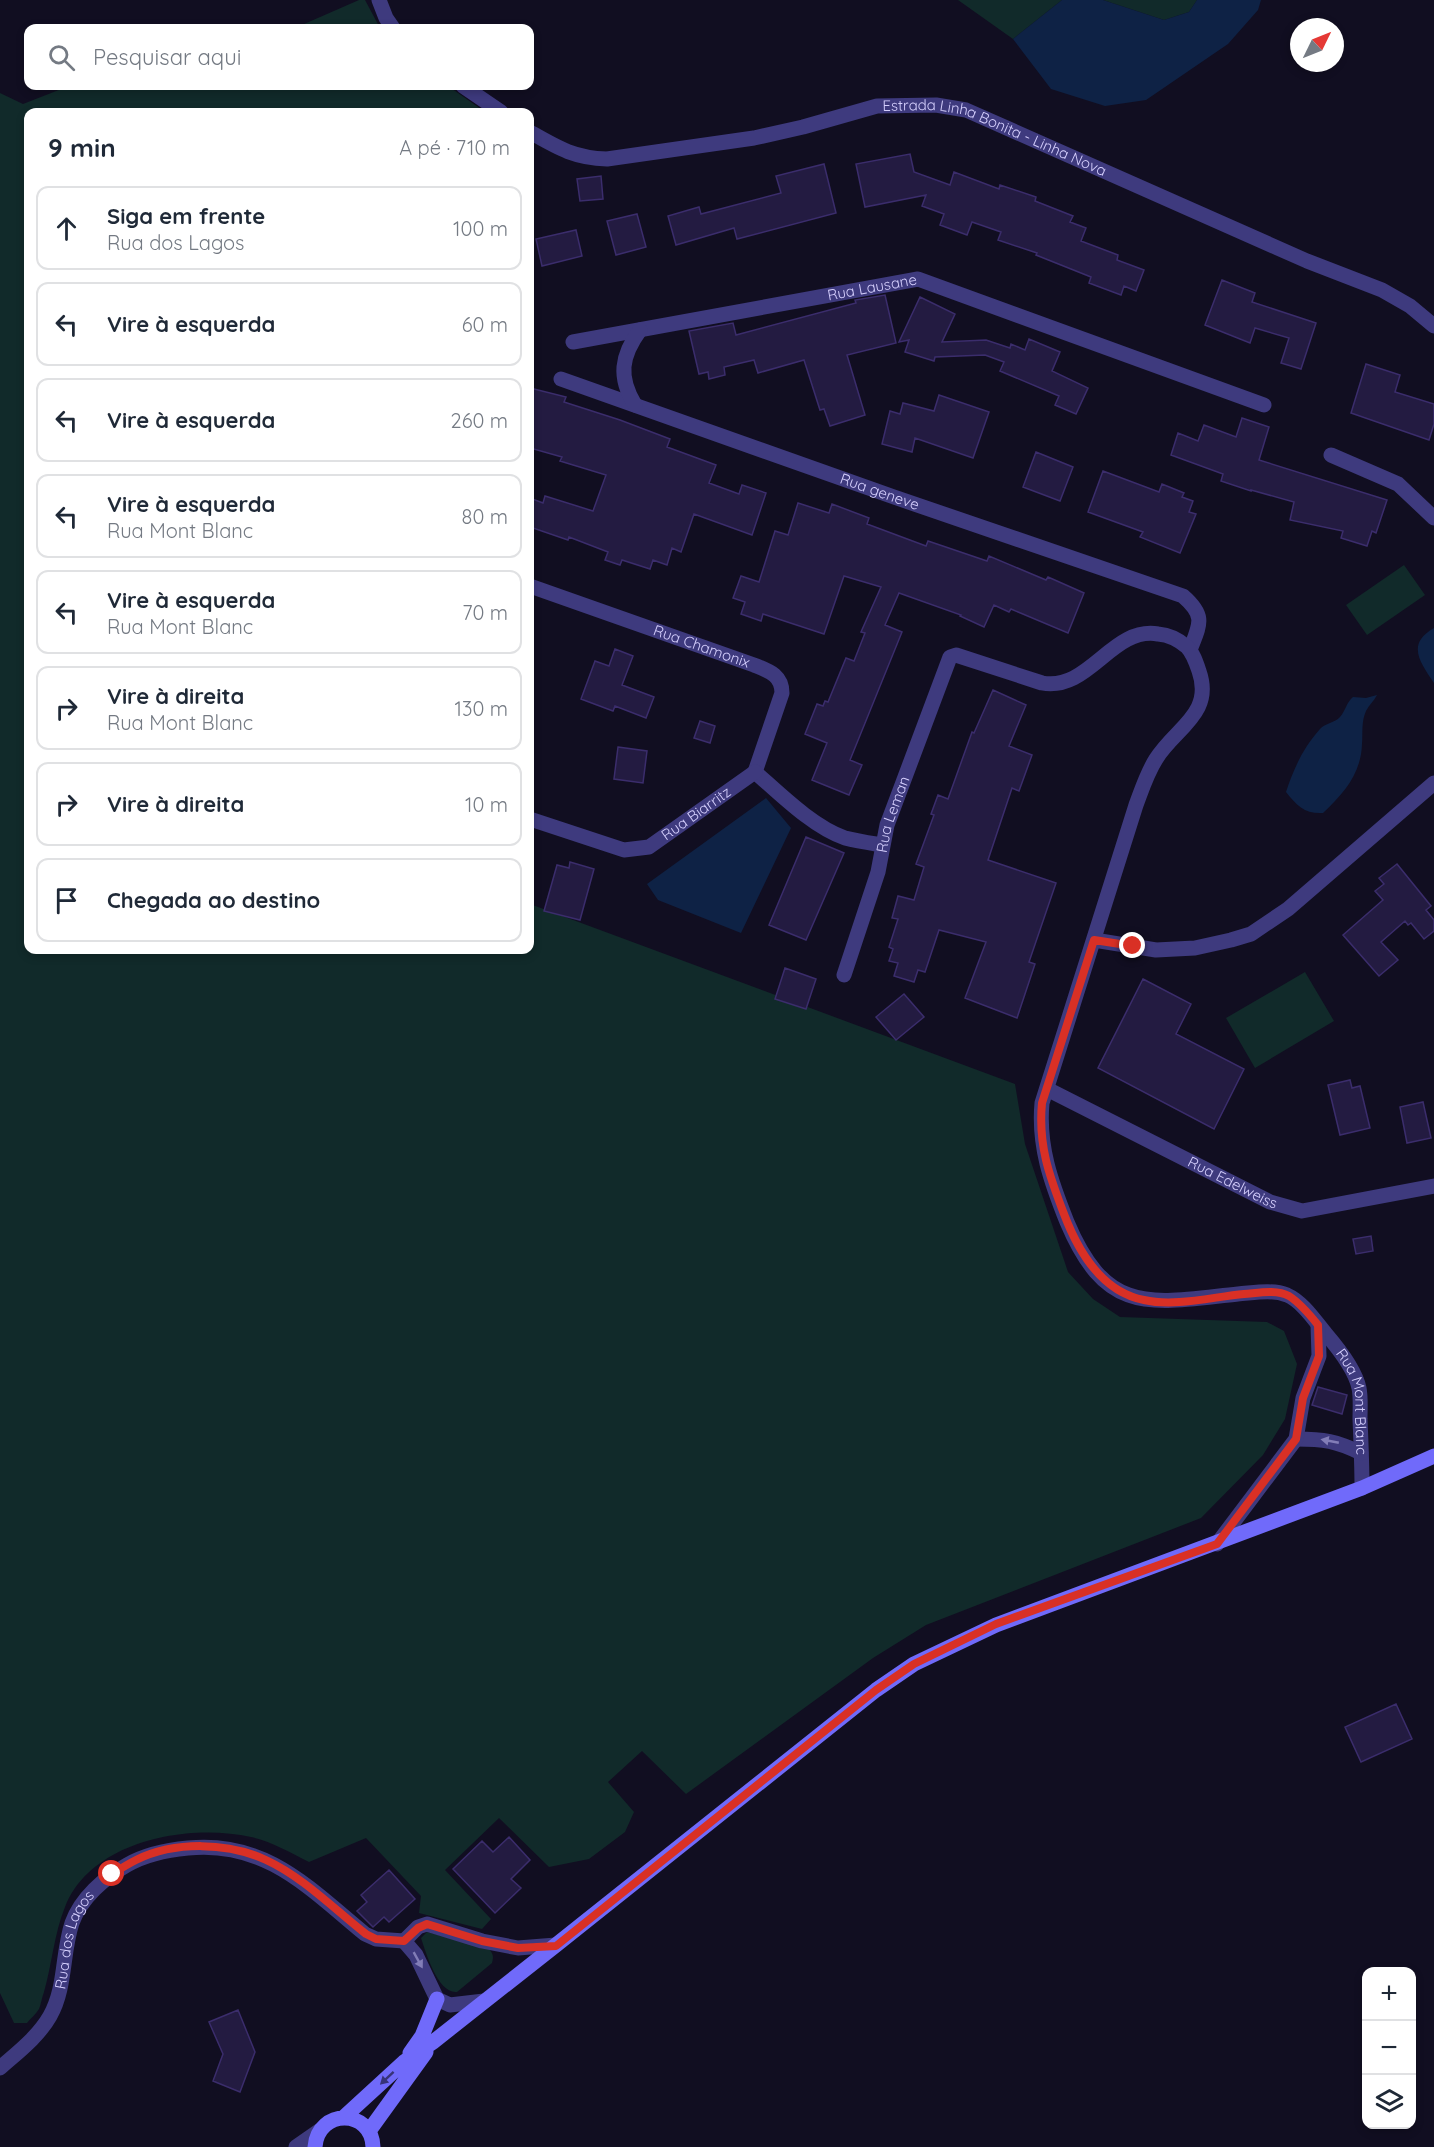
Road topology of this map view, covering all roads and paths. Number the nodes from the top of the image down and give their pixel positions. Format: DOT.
graph roads {
  1 [pos="379,0"];
  2 [pos="390,24"];
  3 [pos="469,90"];
  4 [pos="495,108"];
  5 [pos="534,134"];
  6 [pos="1434,326"];
  7 [pos="640,330"];
  8 [pos="573,342"];
  9 [pos="561,379"];
  10 [pos="635,405"];
  11 [pos="1264,405"];
  12 [pos="1331,455"];
  13 [pos="1434,518"];
  14 [pos="534,587"];
  15 [pos="1190,650"];
  16 [pos="755,772"];
  17 [pos="1434,783"];
  18 [pos="534,820"];
  19 [pos="882,845"];
  20 [pos="1094,940"];
  21 [pos="844,975"];
  22 [pos="1047,1089"];
  23 [pos="1434,1186"];
  24 [pos="1318,1325"];
  25 [pos="1296,1439"];
  26 [pos="1361,1453"];
  27 [pos="1434,1456"];
  28 [pos="1362,1488"];
  29 [pos="1217,1544"];
  30 [pos="404,1941"];
  31 [pos="556,1946"];
  32 [pos="437,2000"];
  33 [pos="484,2001"];
  34 [pos="433,2042"];
  35 [pos="404,2062"];
  36 [pos="0,2068"];
  37 [pos="344,2117"];
  38 [pos="319,2131"];
  39 [pos="369,2131"];
  40 [pos="296,2147"];
  41 [pos="315,2147"];
  42 [pos="373,2147"];
  1 -- 2 [label="street"];
  3 -- 4 [label="street"];
  5 -- 6 [label="street, Estrada Linha Bonita - Linha Nova"];
  7 -- 8 [label="street, Rua Lausane"];
  7 -- 10 [label="street"];
  7 -- 11 [label="street, Rua Lausane"];
  9 -- 10 [label="street, Rua geneve"];
  10 -- 15 [label="street, Rua geneve"];
  12 -- 13 [label="street"];
  14 -- 16 [label="street, Rua Chamonix"];
  15 -- 19 [label="street, Rua Leman"];
  15 -- 20 [label="street, Rua Mont Blanc"];
  16 -- 18 [label="street, Rua Biarritz"];
  16 -- 19 [label="street"];
  17 -- 20 [label="street"];
  19 -- 21 [label="street, Rua Leman"];
  20 -- 22 [label="street, Rua Mont Blanc"];
  22 -- 23 [label="street, Rua Edelweiss"];
  22 -- 24 [label="street, Rua Mont Blanc"];
  24 -- 25 [label="street, Rua Mont Blanc"];
  24 -- 26 [label="street, Rua Mont Blanc"];
  26 -- 25 [label="street, one-way"];
  25 -- 29 [label="street, Rua Mont Blanc"];
  26 -- 28 [label="street, Rua Mont Blanc"];
  27 -- 28 [label="main road"];
  28 -- 29 [label="main road"];
  29 -- 31 [label="main road"];
  30 -- 31 [label="street"];
  30 -- 32 [label="street, one-way"];
  30 -- 36 [label="street, Rua dos Lagos"];
  31 -- 33 [label="main road"];
  32 -- 33 [label="street"];
  32 -- 35 [label="main road"];
  33 -- 34 [label="main road"];
  34 -- 35 [label="main road"];
  34 -- 39 [label="main road"];
  35 -- 37 [label="main road, one-way"];
  37 -- 38 [label="main road"];
  37 -- 39 [label="main road"];
  38 -- 40 [label="street"];
  38 -- 41 [label="main road"];
  39 -- 42 [label="main road"];
}
